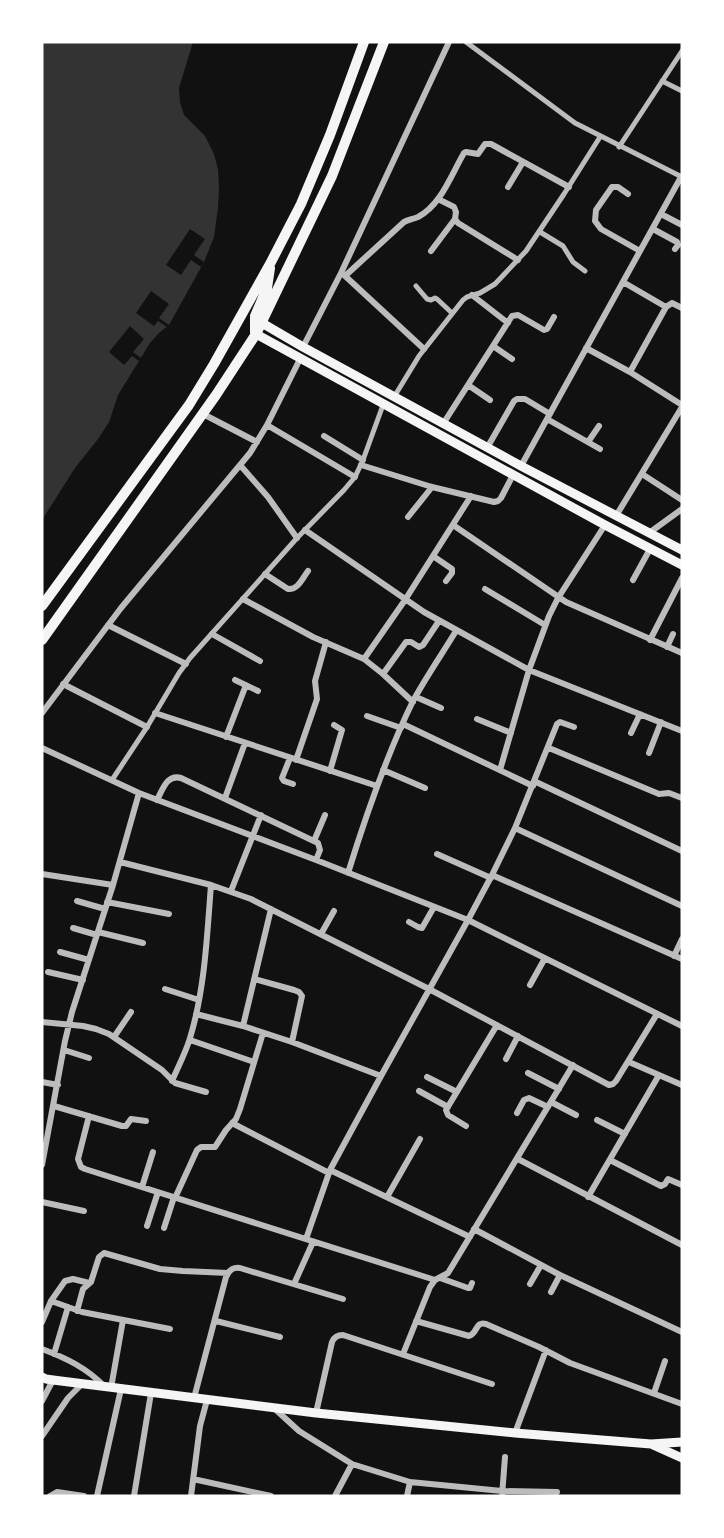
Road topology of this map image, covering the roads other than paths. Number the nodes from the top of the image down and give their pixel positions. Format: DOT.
graph roads {
  1 [pos="364,42"];
  2 [pos="384,42"];
  3 [pos="449,42"];
  4 [pos="466,42"];
  5 [pos="682,51"];
  6 [pos="662,81"];
  7 [pos="682,91"];
  8 [pos="600,137"];
  9 [pos="619,147"];
  10 [pos="523,162"];
  11 [pos="682,177"];
  12 [pos="508,187"];
  13 [pos="569,187"];
  14 [pos="628,194"];
  15 [pos="438,199"];
  16 [pos="661,214"];
  17 [pos="455,219"];
  18 [pos="682,225"];
  19 [pos="653,229"];
  20 [pos="540,232"];
  21 [pos="675,249"];
  22 [pos="431,251"];
  23 [pos="640,251"];
  24 [pos="518,260"];
  25 [pos="270,264"];
  26 [pos="585,271"];
  27 [pos="343,274"];
  28 [pos="623,282"];
  29 [pos="416,286"];
  30 [pos="472,295"];
  31 [pos="666,307"];
  32 [pos="682,308"];
  33 [pos="452,314"];
  34 [pos="554,317"];
  35 [pos="262,322"];
  36 [pos="508,323"];
  37 [pos="255,334"];
  38 [pos="493,346"];
  39 [pos="303,347"];
  40 [pos="586,348"];
  41 [pos="424,349"];
  42 [pos="300,359"];
  43 [pos="512,359"];
  44 [pos="630,372"];
  45 [pos="468,386"];
  46 [pos="394,397"];
  47 [pos="490,400"];
  48 [pos="383,405"];
  49 [pos="682,406"];
  50 [pos="203,414"];
  51 [pos="549,416"];
  52 [pos="443,424"];
  53 [pos="267,425"];
  54 [pos="599,426"];
  55 [pos="324,436"];
  56 [pos="257,442"];
  57 [pos="588,442"];
  58 [pos="487,448"];
  59 [pos="600,449"];
  60 [pos="362,463"];
  61 [pos="240,465"];
  62 [pos="521,466"];
  63 [pos="642,474"];
  64 [pos="513,475"];
  65 [pos="355,477"];
  66 [pos="432,487"];
  67 [pos="471,496"];
  68 [pos="682,500"];
  69 [pos="681,512"];
  70 [pos="616,516"];
  71 [pos="408,517"];
  72 [pos="453,525"];
  73 [pos="605,525"];
  74 [pos="305,530"];
  75 [pos="649,533"];
  76 [pos="297,538"];
  77 [pos="650,549"];
  78 [pos="682,550"];
  79 [pos="432,556"];
  80 [pos="682,565"];
  81 [pos="308,571"];
  82 [pos="266,574"];
  83 [pos="682,578"];
  84 [pos="633,580"];
  85 [pos="446,581"];
  86 [pos="485,589"];
  87 [pos="558,598"];
  88 [pos="243,599"];
  89 [pos="405,600"];
  90 [pos="42,606"];
  91 [pos="439,621"];
  92 [pos="108,625"];
  93 [pos="545,625"];
  94 [pos="456,631"];
  95 [pos="212,634"];
  96 [pos="674,634"];
  97 [pos="42,640"];
  98 [pos="650,640"];
  99 [pos="326,642"];
  100 [pos="667,647"];
  101 [pos="682,653"];
  102 [pos="364,659"];
  103 [pos="260,662"];
  104 [pos="186,664"];
  105 [pos="529,670"];
  106 [pos="383,674"];
  107 [pos="235,680"];
  108 [pos="63,684"];
  109 [pos="246,685"];
  110 [pos="258,691"];
  111 [pos="415,699"];
  112 [pos="441,708"];
  113 [pos="42,713"];
  114 [pos="155,713"];
  115 [pos="640,714"];
  116 [pos="367,716"];
  117 [pos="477,719"];
  118 [pos="662,722"];
  119 [pos="334,725"];
  120 [pos="402,726"];
  121 [pos="147,727"];
  122 [pos="574,727"];
  123 [pos="682,730"];
  124 [pos="511,733"];
  125 [pos="631,733"];
  126 [pos="226,737"];
  127 [pos="245,743"];
  128 [pos="42,748"];
  129 [pos="549,748"];
  130 [pos="649,753"];
  131 [pos="293,759"];
  132 [pos="383,770"];
  133 [pos="500,770"];
  134 [pos="330,771"];
  135 [pos="112,780"];
  136 [pos="534,783"];
  137 [pos="293,784"];
  138 [pos="376,786"];
  139 [pos="424,788"];
  140 [pos="139,793"];
  141 [pos="225,798"];
  142 [pos="682,798"];
  143 [pos="157,800"];
  144 [pos="261,815"];
  145 [pos="325,815"];
  146 [pos="514,828"];
  147 [pos="253,836"];
  148 [pos="314,841"];
  149 [pos="682,850"];
  150 [pos="437,854"];
  151 [pos="316,860"];
  152 [pos="120,862"];
  153 [pos="348,873"];
  154 [pos="42,874"];
  155 [pos="492,877"];
  156 [pos="113,885"];
  157 [pos="211,885"];
  158 [pos="231,891"];
  159 [pos="77,901"];
  160 [pos="682,904"];
  161 [pos="106,905"];
  162 [pos="434,907"];
  163 [pos="272,909"];
  164 [pos="334,911"];
  165 [pos="169,914"];
  166 [pos="468,920"];
  167 [pos="409,922"];
  168 [pos="73,928"];
  169 [pos="98,933"];
  170 [pos="321,934"];
  171 [pos="682,939"];
  172 [pos="143,943"];
  173 [pos="60,952"];
  174 [pos="674,956"];
  175 [pos="545,958"];
  176 [pos="682,959"];
  177 [pos="89,960"];
  178 [pos="48,972"];
  179 [pos="254,979"];
  180 [pos="83,980"];
  181 [pos="530,985"];
  182 [pos="165,988"];
  183 [pos="429,989"];
  184 [pos="199,1000"];
  185 [pos="131,1012"];
  186 [pos="196,1014"];
  187 [pos="657,1014"];
  188 [pos="42,1022"];
  189 [pos="69,1025"];
  190 [pos="497,1025"];
  191 [pos="243,1026"];
  192 [pos="682,1026"];
  193 [pos="263,1033"];
  194 [pos="518,1036"];
  195 [pos="114,1037"];
  196 [pos="190,1040"];
  197 [pos="292,1042"];
  198 [pos="64,1050"];
  199 [pos="90,1058"];
  200 [pos="506,1059"];
  201 [pos="254,1062"];
  202 [pos="629,1062"];
  203 [pos="573,1065"];
  204 [pos="528,1073"];
  205 [pos="659,1075"];
  206 [pos="381,1076"];
  207 [pos="427,1077"];
  208 [pos="172,1081"];
  209 [pos="42,1082"];
  210 [pos="58,1085"];
  211 [pos="682,1085"];
  212 [pos="559,1089"];
  213 [pos="419,1091"];
  214 [pos="206,1092"];
  215 [pos="457,1092"];
  216 [pos="550,1105"];
  217 [pos="54,1106"];
  218 [pos="448,1107"];
  219 [pos="517,1113"];
  220 [pos="576,1115"];
  221 [pos="90,1116"];
  222 [pos="597,1120"];
  223 [pos="146,1121"];
  224 [pos="232,1123"];
  225 [pos="466,1126"];
  226 [pos="625,1134"];
  227 [pos="420,1139"];
  228 [pos="44,1145"];
  229 [pos="153,1152"];
  230 [pos="518,1159"];
  231 [pos="610,1160"];
  232 [pos="42,1165"];
  233 [pos="330,1172"];
  234 [pos="682,1185"];
  235 [pos="142,1187"];
  236 [pos="158,1192"];
  237 [pos="175,1197"];
  238 [pos="387,1197"];
  239 [pos="588,1197"];
  240 [pos="42,1202"];
  241 [pos="84,1211"];
  242 [pos="147,1226"];
  243 [pos="164,1228"];
  244 [pos="474,1229"];
  245 [pos="470,1237"];
  246 [pos="310,1240"];
  247 [pos="682,1245"];
  248 [pos="541,1265"];
  249 [pos="228,1273"];
  250 [pos="560,1275"];
  251 [pos="438,1279"];
  252 [pos="472,1283"];
  253 [pos="89,1284"];
  254 [pos="294,1284"];
  255 [pos="530,1284"];
  256 [pos="551,1292"];
  257 [pos="343,1299"];
  258 [pos="51,1301"];
  259 [pos="68,1307"];
  260 [pos="77,1311"];
  261 [pos="42,1320"];
  262 [pos="123,1320"];
  263 [pos="216,1321"];
  264 [pos="416,1321"];
  265 [pos="170,1329"];
  266 [pos="682,1332"];
  267 [pos="280,1337"];
  268 [pos="42,1349"];
  269 [pos="546,1350"];
  270 [pos="54,1354"];
  271 [pos="403,1354"];
  272 [pos="665,1361"];
  273 [pos="46,1380"];
  274 [pos="81,1384"];
  275 [pos="492,1384"];
  276 [pos="112,1388"];
  277 [pos="151,1393"];
  278 [pos="654,1393"];
  279 [pos="194,1398"];
  280 [pos="207,1400"];
  281 [pos="42,1401"];
  282 [pos="682,1404"];
  283 [pos="274,1408"];
  284 [pos="316,1413"];
  285 [pos="515,1433"];
  286 [pos="42,1436"];
  287 [pos="682,1442"];
  288 [pos="651,1444"];
  289 [pos="505,1457"];
  290 [pos="682,1458"];
  291 [pos="352,1464"];
  292 [pos="193,1479"];
  293 [pos="410,1482"];
  294 [pos="556,1492"];
  295 [pos="502,1494"];
  296 [pos="50,1496"];
  297 [pos="84,1496"];
  298 [pos="97,1496"];
  299 [pos="134,1496"];
  300 [pos="191,1496"];
  301 [pos="271,1496"];
  302 [pos="335,1496"];
  303 [pos="407,1496"];
  1 -- 25 [label="main road"];
  2 -- 35 [label="main road"];
  3 -- 27 [label="street"];
  4 -- 8 [label="street"];
  5 -- 6 [label="street"];
  6 -- 7 [label="street"];
  6 -- 9 [label="street"];
  8 -- 9 [label="street"];
  8 -- 13 [label="street"];
  9 -- 11 [label="street"];
  10 -- 12 [label="street"];
  10 -- 13 [label="street"];
  10 -- 15 [label="street"];
  11 -- 16 [label="street"];
  13 -- 20 [label="street"];
  14 -- 23 [label="street"];
  15 -- 17 [label="street"];
  15 -- 27 [label="street"];
  16 -- 18 [label="street"];
  16 -- 19 [label="street"];
  17 -- 22 [label="street"];
  17 -- 24 [label="street"];
  19 -- 21 [label="street"];
  19 -- 23 [label="street"];
  20 -- 24 [label="street"];
  20 -- 26 [label="street"];
  23 -- 28 [label="street"];
  24 -- 30 [label="street"];
  25 -- 37 [label="main road"];
  25 -- 90 [label="main road"];
  27 -- 39 [label="street"];
  27 -- 41 [label="street"];
  28 -- 31 [label="street"];
  28 -- 40 [label="street"];
  29 -- 33 [label="street"];
  30 -- 33 [label="street"];
  30 -- 36 [label="street"];
  31 -- 32 [label="street"];
  31 -- 44 [label="street"];
  33 -- 41 [label="street"];
  34 -- 36 [label="street"];
  35 -- 37 [label="main road"];
  35 -- 39 [label="main road"];
  36 -- 38 [label="street"];
  37 -- 42 [label="main road"];
  37 -- 50 [label="main road"];
  38 -- 43 [label="street"];
  38 -- 45 [label="street"];
  39 -- 46 [label="main road"];
  40 -- 44 [label="street"];
  40 -- 51 [label="street"];
  41 -- 46 [label="street"];
  42 -- 48 [label="main road"];
  42 -- 53 [label="street"];
  44 -- 49 [label="street"];
  45 -- 47 [label="street"];
  45 -- 52 [label="street"];
  46 -- 52 [label="main road"];
  48 -- 60 [label="street"];
  48 -- 64 [label="main road"];
  49 -- 63 [label="street"];
  50 -- 56 [label="street"];
  50 -- 97 [label="main road"];
  51 -- 57 [label="street"];
  51 -- 58 [label="street"];
  51 -- 62 [label="street"];
  52 -- 58 [label="main road"];
  53 -- 56 [label="street"];
  53 -- 65 [label="street"];
  54 -- 57 [label="street"];
  55 -- 60 [label="street"];
  56 -- 61 [label="street"];
  57 -- 59 [label="street"];
  58 -- 62 [label="main road"];
  60 -- 65 [label="street"];
  60 -- 66 [label="street"];
  61 -- 76 [label="street"];
  61 -- 92 [label="street"];
  62 -- 70 [label="main road"];
  63 -- 68 [label="street"];
  63 -- 70 [label="street"];
  64 -- 67 [label="street"];
  64 -- 73 [label="main road"];
  65 -- 74 [label="street"];
  66 -- 67 [label="street"];
  66 -- 71 [label="street"];
  67 -- 72 [label="street"];
  69 -- 75 [label="street"];
  70 -- 75 [label="main road"];
  72 -- 79 [label="street"];
  72 -- 87 [label="street"];
  73 -- 77 [label="main road"];
  73 -- 87 [label="street"];
  74 -- 76 [label="street"];
  74 -- 89 [label="street"];
  75 -- 78 [label="main road"];
  76 -- 82 [label="street"];
  77 -- 80 [label="main road"];
  77 -- 84 [label="street"];
  79 -- 85 [label="street"];
  79 -- 89 [label="street"];
  81 -- 82 [label="street"];
  82 -- 88 [label="street"];
  83 -- 98 [label="street"];
  86 -- 93 [label="street"];
  87 -- 93 [label="street"];
  87 -- 98 [label="street"];
  88 -- 95 [label="street"];
  88 -- 99 [label="street"];
  89 -- 91 [label="street"];
  89 -- 102 [label="street"];
  91 -- 94 [label="street"];
  91 -- 106 [label="street"];
  92 -- 104 [label="street"];
  92 -- 108 [label="street"];
  93 -- 105 [label="street"];
  94 -- 105 [label="street"];
  94 -- 111 [label="street"];
  95 -- 103 [label="street"];
  95 -- 104 [label="street"];
  96 -- 100 [label="street"];
  98 -- 100 [label="street"];
  99 -- 102 [label="street"];
  99 -- 131 [label="street"];
  100 -- 101 [label="street"];
  102 -- 106 [label="street"];
  104 -- 114 [label="street"];
  105 -- 115 [label="street"];
  105 -- 124 [label="street"];
  106 -- 111 [label="street"];
  107 -- 109 [label="street"];
  108 -- 113 [label="street"];
  108 -- 121 [label="street"];
  109 -- 110 [label="street"];
  109 -- 126 [label="street"];
  111 -- 112 [label="street"];
  111 -- 120 [label="street"];
  114 -- 121 [label="street"];
  114 -- 126 [label="street"];
  115 -- 118 [label="street"];
  115 -- 125 [label="street"];
  116 -- 120 [label="street"];
  117 -- 124 [label="street"];
  118 -- 123 [label="street"];
  118 -- 130 [label="street"];
  119 -- 134 [label="street"];
  120 -- 132 [label="street"];
  120 -- 133 [label="street"];
  121 -- 135 [label="street"];
  122 -- 129 [label="street"];
  124 -- 133 [label="street"];
  126 -- 127 [label="street"];
  127 -- 131 [label="street"];
  127 -- 141 [label="street"];
  128 -- 135 [label="street"];
  129 -- 136 [label="street"];
  129 -- 142 [label="street"];
  131 -- 134 [label="street"];
  131 -- 137 [label="street"];
  132 -- 138 [label="street"];
  132 -- 139 [label="street"];
  133 -- 136 [label="street"];
  134 -- 138 [label="street"];
  135 -- 140 [label="street"];
  136 -- 146 [label="street"];
  136 -- 149 [label="street"];
  138 -- 153 [label="street"];
  140 -- 143 [label="street"];
  140 -- 152 [label="street"];
  141 -- 143 [label="street"];
  141 -- 144 [label="street"];
  143 -- 147 [label="street"];
  144 -- 147 [label="street"];
  144 -- 148 [label="street"];
  145 -- 148 [label="street"];
  146 -- 155 [label="street"];
  146 -- 160 [label="street"];
  147 -- 151 [label="street"];
  147 -- 158 [label="street"];
  148 -- 151 [label="street"];
  150 -- 155 [label="street"];
  151 -- 153 [label="street"];
  152 -- 156 [label="street"];
  152 -- 157 [label="street"];
  153 -- 162 [label="street"];
  154 -- 156 [label="street"];
  155 -- 166 [label="street"];
  155 -- 174 [label="street"];
  156 -- 161 [label="street"];
  157 -- 158 [label="street"];
  157 -- 184 [label="street"];
  158 -- 163 [label="street"];
  159 -- 161 [label="street"];
  161 -- 165 [label="street"];
  161 -- 169 [label="street"];
  162 -- 166 [label="street"];
  162 -- 167 [label="street"];
  163 -- 170 [label="street"];
  163 -- 179 [label="street"];
  164 -- 170 [label="street"];
  166 -- 175 [label="street"];
  166 -- 183 [label="street"];
  168 -- 169 [label="street"];
  169 -- 172 [label="street"];
  169 -- 177 [label="street"];
  170 -- 183 [label="street"];
  171 -- 174 [label="street"];
  173 -- 177 [label="street"];
  174 -- 176 [label="street"];
  175 -- 181 [label="street"];
  175 -- 187 [label="street"];
  177 -- 180 [label="street"];
  178 -- 180 [label="street"];
  179 -- 191 [label="street"];
  179 -- 197 [label="street"];
  180 -- 189 [label="street"];
  182 -- 184 [label="street"];
  183 -- 190 [label="street"];
  183 -- 206 [label="street"];
  184 -- 186 [label="street"];
  185 -- 195 [label="street"];
  186 -- 191 [label="street"];
  186 -- 196 [label="street"];
  187 -- 192 [label="street"];
  187 -- 202 [label="street"];
  188 -- 189 [label="street"];
  189 -- 195 [label="street"];
  189 -- 198 [label="street"];
  190 -- 194 [label="street"];
  190 -- 215 [label="street"];
  191 -- 193 [label="street"];
  193 -- 197 [label="street"];
  193 -- 201 [label="street"];
  194 -- 200 [label="street"];
  194 -- 203 [label="street"];
  195 -- 208 [label="street"];
  196 -- 201 [label="street"];
  196 -- 208 [label="street"];
  197 -- 206 [label="street"];
  198 -- 199 [label="street"];
  198 -- 210 [label="street"];
  201 -- 224 [label="street"];
  202 -- 203 [label="street"];
  202 -- 205 [label="street"];
  203 -- 212 [label="street"];
  204 -- 212 [label="street"];
  205 -- 211 [label="street"];
  205 -- 226 [label="street"];
  206 -- 233 [label="street"];
  207 -- 215 [label="street"];
  208 -- 214 [label="street"];
  209 -- 210 [label="street"];
  210 -- 217 [label="street"];
  212 -- 216 [label="street"];
  213 -- 218 [label="street"];
  215 -- 218 [label="street"];
  216 -- 219 [label="street"];
  216 -- 220 [label="street"];
  216 -- 230 [label="street"];
  217 -- 221 [label="street"];
  217 -- 228 [label="street"];
  218 -- 225 [label="street"];
  221 -- 223 [label="street"];
  221 -- 235 [label="street"];
  222 -- 226 [label="street"];
  224 -- 233 [label="street"];
  224 -- 237 [label="street"];
  226 -- 231 [label="street"];
  227 -- 238 [label="street"];
  228 -- 232 [label="street"];
  229 -- 235 [label="street"];
  230 -- 239 [label="street"];
  230 -- 244 [label="street"];
  231 -- 234 [label="street"];
  231 -- 239 [label="street"];
  233 -- 238 [label="street"];
  233 -- 246 [label="street"];
  235 -- 236 [label="street"];
  236 -- 237 [label="street"];
  236 -- 242 [label="street"];
  237 -- 243 [label="street"];
  237 -- 246 [label="street"];
  238 -- 245 [label="street"];
  239 -- 247 [label="street"];
  240 -- 241 [label="street"];
  244 -- 245 [label="street"];
  244 -- 248 [label="street"];
  245 -- 251 [label="street"];
  246 -- 251 [label="street"];
  246 -- 254 [label="street"];
  248 -- 250 [label="street"];
  248 -- 255 [label="street"];
  249 -- 253 [label="street"];
  249 -- 254 [label="street"];
  249 -- 263 [label="street"];
  250 -- 256 [label="street"];
  250 -- 266 [label="street"];
  251 -- 252 [label="street"];
  251 -- 264 [label="street"];
  253 -- 258 [label="street"];
  253 -- 260 [label="street"];
  254 -- 257 [label="street"];
  258 -- 259 [label="street"];
  258 -- 261 [label="street"];
  259 -- 260 [label="street"];
  259 -- 270 [label="street"];
  260 -- 262 [label="street"];
  262 -- 265 [label="street"];
  262 -- 276 [label="street"];
  263 -- 267 [label="street"];
  263 -- 279 [label="street"];
  264 -- 269 [label="street"];
  264 -- 271 [label="street"];
  268 -- 270 [label="street"];
  269 -- 278 [label="street"];
  269 -- 285 [label="street"];
  270 -- 276 [label="street"];
  271 -- 275 [label="street"];
  271 -- 284 [label="street"];
  272 -- 278 [label="street"];
  273 -- 274 [label="main road"];
  273 -- 281 [label="street"];
  274 -- 276 [label="main road"];
  274 -- 286 [label="street"];
  276 -- 277 [label="main road"];
  276 -- 298 [label="street"];
  277 -- 279 [label="main road"];
  277 -- 299 [label="street"];
  278 -- 282 [label="street"];
  279 -- 280 [label="main road"];
  280 -- 283 [label="main road"];
  280 -- 292 [label="street"];
  283 -- 284 [label="main road"];
  283 -- 291 [label="street"];
  284 -- 285 [label="main road"];
  285 -- 288 [label="main road"];
  287 -- 288 [label="main road"];
  288 -- 290 [label="main road"];
  289 -- 295 [label="street"];
  291 -- 293 [label="street"];
  291 -- 302 [label="street"];
  292 -- 300 [label="street"];
  292 -- 301 [label="street"];
  293 -- 295 [label="street"];
  293 -- 303 [label="street"];
  294 -- 295 [label="street"];
  296 -- 297 [label="street"];
}
